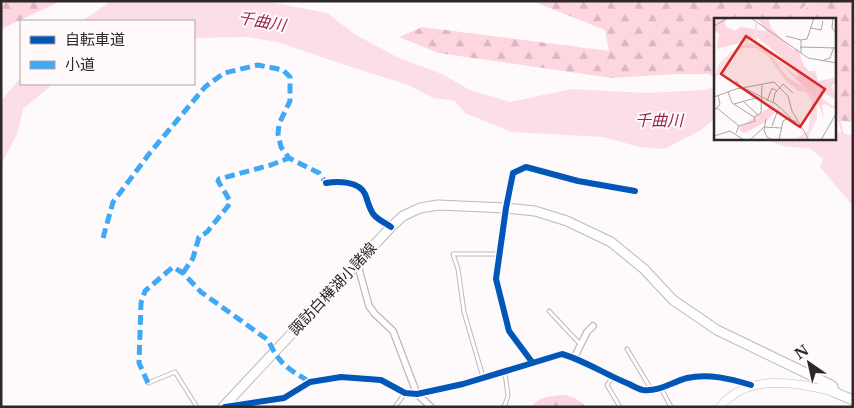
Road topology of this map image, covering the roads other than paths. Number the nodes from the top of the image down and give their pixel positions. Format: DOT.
graph roads {
  1 [pos="326,183"];
  2 [pos="635,191"];
  3 [pos="506,208"];
  4 [pos="391,226"];
  5 [pos="500,254"];
  6 [pos="357,262"];
  7 [pos="549,311"];
  8 [pos="593,326"];
  9 [pos="581,344"];
  10 [pos="627,349"];
  11 [pos="574,358"];
  12 [pos="532,362"];
  13 [pos="504,373"];
  14 [pos="483,378"];
  15 [pos="612,378"];
  16 [pos="148,383"];
  17 [pos="751,385"];
  18 [pos="661,388"];
  19 [pos="651,389"];
  20 [pos="834,392"];
  21 [pos="405,393"];
  22 [pos="417,394"];
  23 [pos="853,400"];
  24 [pos="196,407"];
  25 [pos="224,407"];
  26 [pos="395,407"];
  27 [pos="431,407"];
  28 [pos="504,407"];
  29 [pos="620,407"];
  30 [pos="671,407"];
  31 [pos="720,407"];
  1 -- 4 [label="street"];
  2 -- 3 [label="street"];
  3 -- 4 [label="main road, 諏訪白樺湖小諸線"];
  3 -- 5 [label="street"];
  3 -- 20 [label="main road, 諏訪白樺湖小諸線"];
  4 -- 6 [label="main road, 諏訪白樺湖小諸線"];
  5 -- 12 [label="street"];
  5 -- 14 [label="lane"];
  6 -- 22 [label="street"];
  6 -- 25 [label="main road, 諏訪白樺湖小諸線"];
  7 -- 9 [label="lane"];
  8 -- 9 [label="street"];
  9 -- 11 [label="street"];
  10 -- 19 [label="lane"];
  11 -- 12 [label="street"];
  11 -- 15 [label="street"];
  12 -- 13 [label="street"];
  13 -- 14 [label="street"];
  13 -- 28 [label="lane"];
  14 -- 22 [label="street"];
  15 -- 19 [label="street"];
  15 -- 29 [label="lane"];
  16 -- 24 [label="lane"];
  17 -- 18 [label="street"];
  17 -- 20 [label="street"];
  17 -- 31 [label="street"];
  18 -- 19 [label="street"];
  18 -- 30 [label="lane"];
  20 -- 23 [label="main road, 諏訪白樺湖小諸線"];
  21 -- 22 [label="street"];
  21 -- 25 [label="street"];
  21 -- 26 [label="lane"];
  22 -- 27 [label="street"];
}
